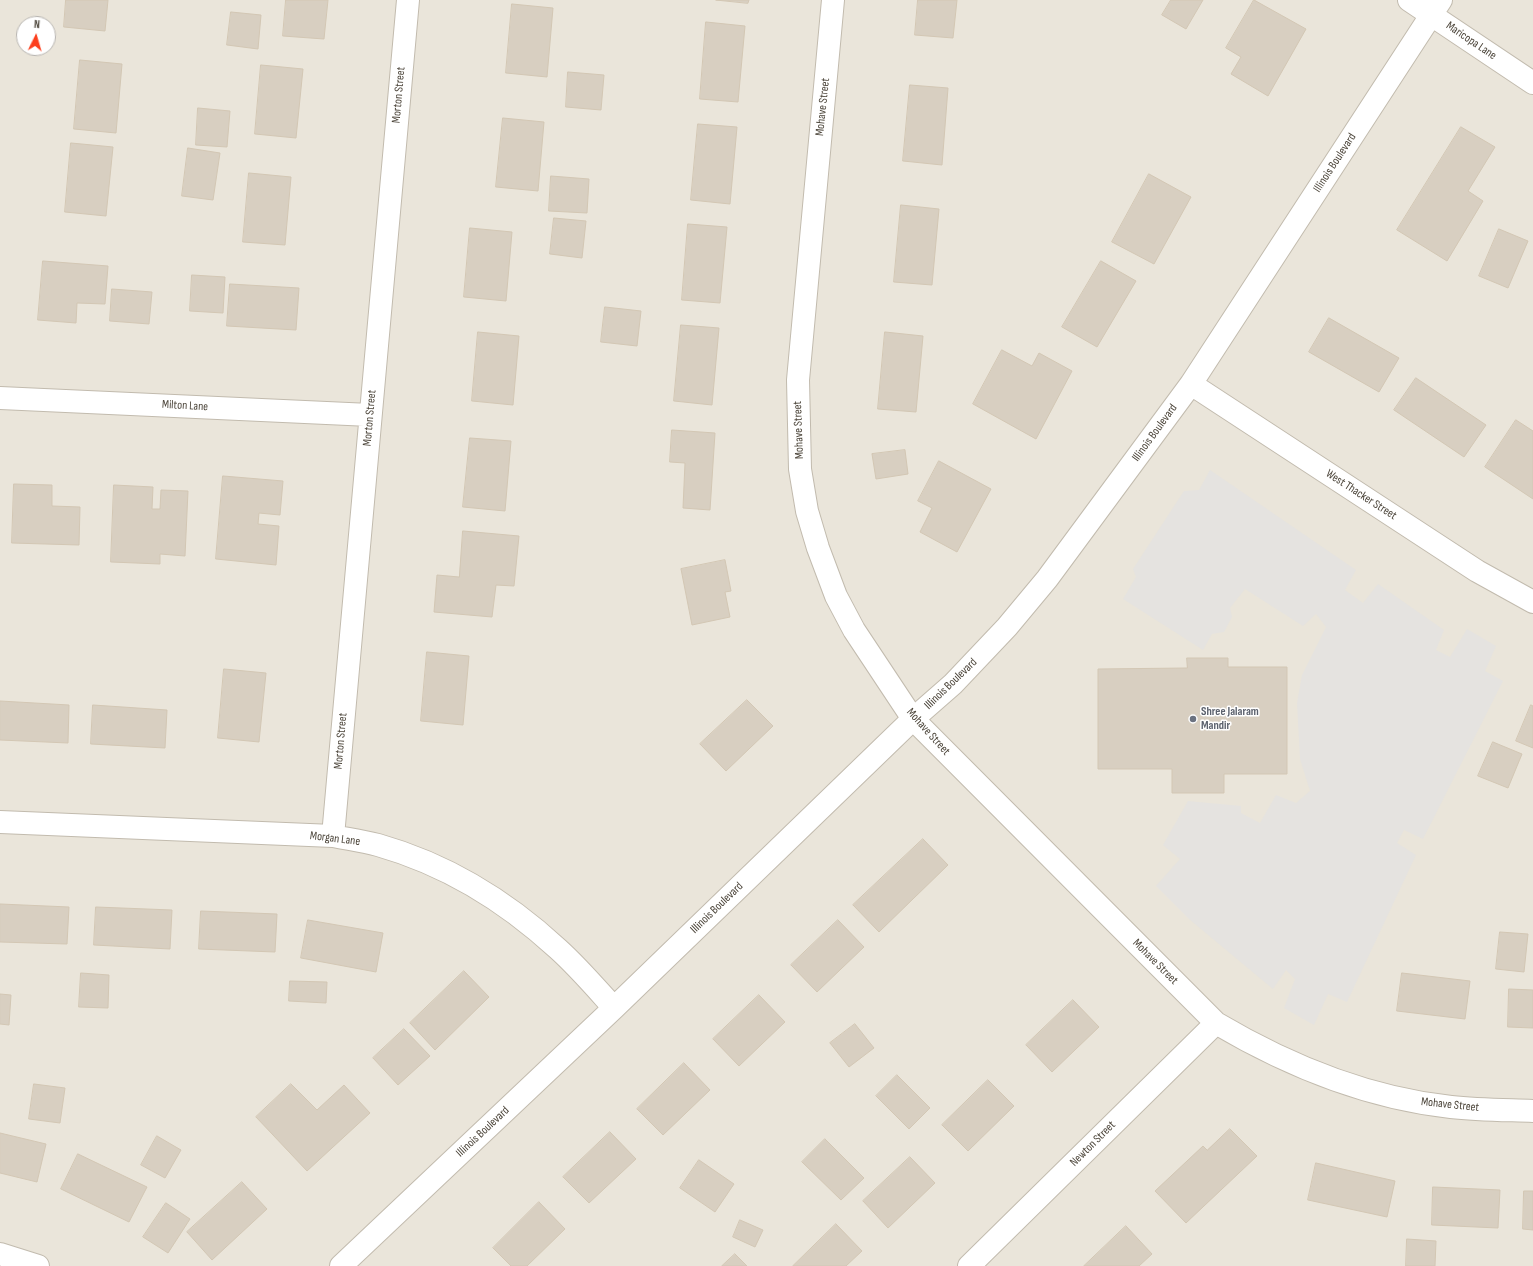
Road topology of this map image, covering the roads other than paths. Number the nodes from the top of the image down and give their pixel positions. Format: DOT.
graph roads {
  1 [pos="408,0"];
  2 [pos="833,0"];
  3 [pos="1409,0"];
  4 [pos="1436,7"];
  5 [pos="1533,83"];
  6 [pos="1191,384"];
  7 [pos="0,398"];
  8 [pos="370,415"];
  9 [pos="1533,602"];
  10 [pos="913,719"];
  11 [pos="0,822"];
  12 [pos="333,836"];
  13 [pos="614,1008"];
  14 [pos="1216,1023"];
  15 [pos="1533,1110"];
  16 [pos="0,1254"];
  17 [pos="38,1266"];
  18 [pos="341,1266"];
  19 [pos="969,1266"];
  1 -- 8 [label="street, Morton Street"];
  2 -- 10 [label="street, Mohave Street"];
  3 -- 4 [label="street, Maricopa Lane"];
  4 -- 5 [label="street, Maricopa Lane"];
  4 -- 6 [label="street, Illinois Boulevard"];
  6 -- 9 [label="street, West Thacker Street"];
  6 -- 10 [label="street, Illinois Boulevard"];
  7 -- 8 [label="street, Milton Lane"];
  8 -- 12 [label="street, Morton Street"];
  10 -- 13 [label="street, Illinois Boulevard"];
  10 -- 14 [label="street, Mohave Street"];
  11 -- 12 [label="street, Morgan Lane"];
  12 -- 13 [label="street, Morgan Lane"];
  13 -- 18 [label="street, Illinois Boulevard"];
  14 -- 15 [label="street, Mohave Street"];
  14 -- 19 [label="street, Newton Street"];
  16 -- 17 [label="street"];
}
